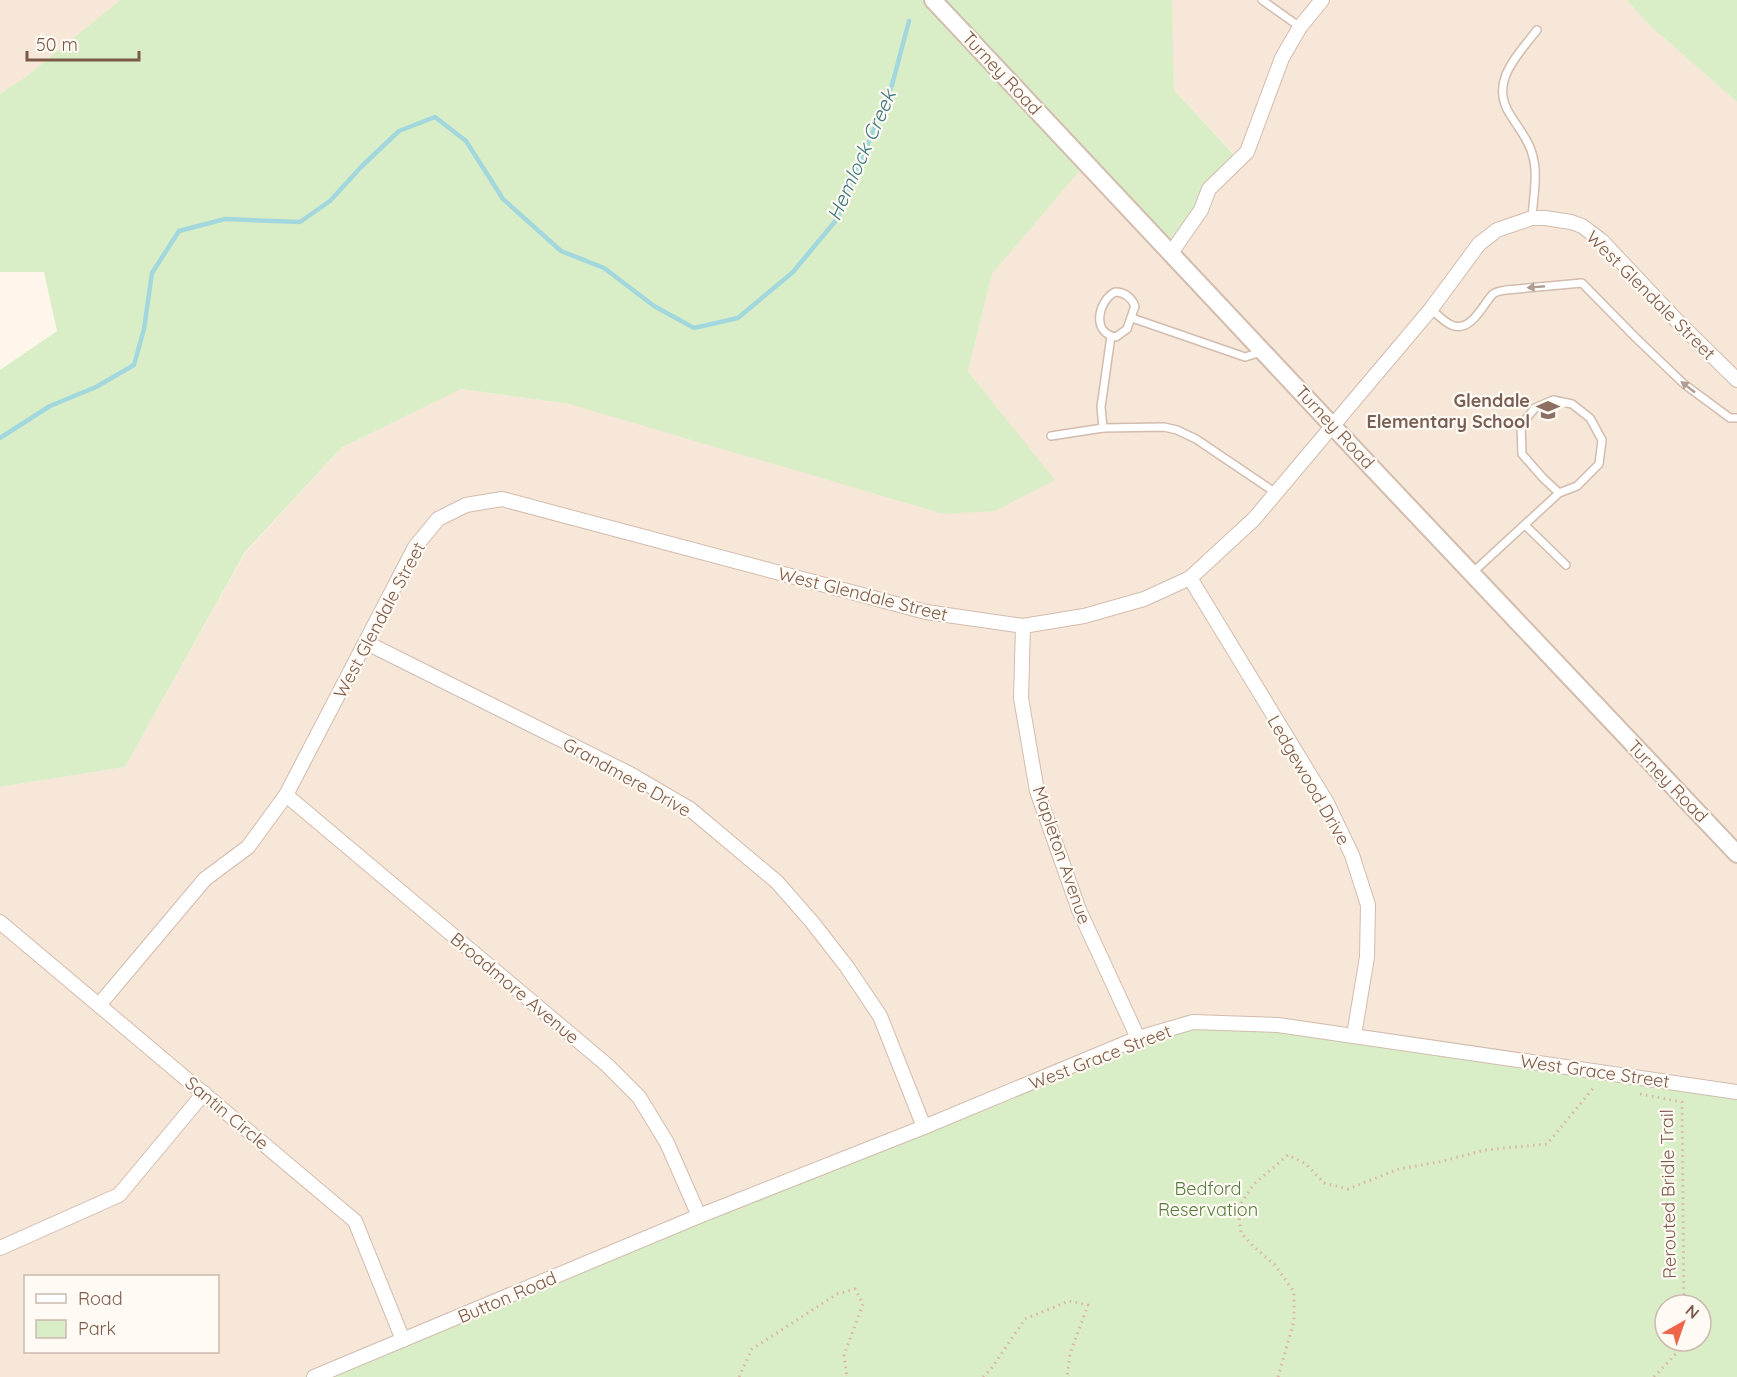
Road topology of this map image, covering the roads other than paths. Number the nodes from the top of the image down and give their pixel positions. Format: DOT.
graph roads {
  1 [pos="933,0"];
  2 [pos="1262,0"];
  3 [pos="1322,0"];
  4 [pos="1300,27"];
  5 [pos="1537,30"];
  6 [pos="1532,218"];
  7 [pos="1171,253"];
  8 [pos="1431,309"];
  9 [pos="1132,318"];
  10 [pos="1111,336"];
  11 [pos="1264,352"];
  12 [pos="1737,381"];
  13 [pos="1737,418"];
  14 [pos="1334,426"];
  15 [pos="1103,428"];
  16 [pos="1050,436"];
  17 [pos="1276,493"];
  18 [pos="1559,493"];
  19 [pos="1525,525"];
  20 [pos="1566,565"];
  21 [pos="1471,574"];
  22 [pos="1190,578"];
  23 [pos="1023,626"];
  24 [pos="367,643"];
  25 [pos="286,795"];
  26 [pos="1737,854"];
  27 [pos="0,922"];
  28 [pos="99,1005"];
  29 [pos="1354,1035"];
  30 [pos="1138,1038"];
  31 [pos="1737,1092"];
  32 [pos="204,1094"];
  33 [pos="924,1127"];
  34 [pos="699,1216"];
  35 [pos="0,1248"];
  36 [pos="404,1340"];
  37 [pos="314,1377"];
  1 -- 7 [label="street, Turney Road"];
  2 -- 4 [label="lane"];
  3 -- 4 [label="street"];
  4 -- 7 [label="street"];
  5 -- 6 [label="lane"];
  6 -- 8 [label="street, West Glendale Street"];
  6 -- 12 [label="street, West Glendale Street"];
  7 -- 11 [label="street, Turney Road"];
  13 -- 8 [label="lane, one-way"];
  8 -- 14 [label="street, West Glendale Street"];
  9 -- 10 [label="lane"];
  9 -- 10 [label="lane"];
  9 -- 11 [label="lane"];
  10 -- 15 [label="lane"];
  11 -- 14 [label="street, Turney Road"];
  14 -- 17 [label="street, West Glendale Street"];
  14 -- 21 [label="street, Turney Road"];
  15 -- 16 [label="lane"];
  15 -- 17 [label="lane"];
  17 -- 22 [label="street, West Glendale Street"];
  18 -- 18 [label="lane"];
  18 -- 19 [label="lane"];
  19 -- 20 [label="lane"];
  19 -- 21 [label="lane"];
  21 -- 26 [label="street, Turney Road"];
  22 -- 23 [label="street, West Glendale Street"];
  22 -- 29 [label="street, Ledgewood Drive"];
  23 -- 24 [label="street, West Glendale Street"];
  23 -- 30 [label="street, Mapleton Avenue"];
  24 -- 25 [label="street, West Glendale Street"];
  24 -- 33 [label="street, Grandmere Drive"];
  25 -- 28 [label="street, West Glendale Street"];
  25 -- 34 [label="street, Broadmore Avenue"];
  27 -- 28 [label="street, Santin Circle"];
  28 -- 32 [label="street, Santin Circle"];
  29 -- 30 [label="street, West Grace Street"];
  29 -- 31 [label="street, West Grace Street"];
  30 -- 33 [label="street, West Grace Street"];
  32 -- 35 [label="street"];
  32 -- 36 [label="street, Santin Circle"];
  33 -- 34 [label="street, West Grace Street"];
  34 -- 36 [label="street, Button Road"];
  36 -- 37 [label="street, Button Road"];
}
